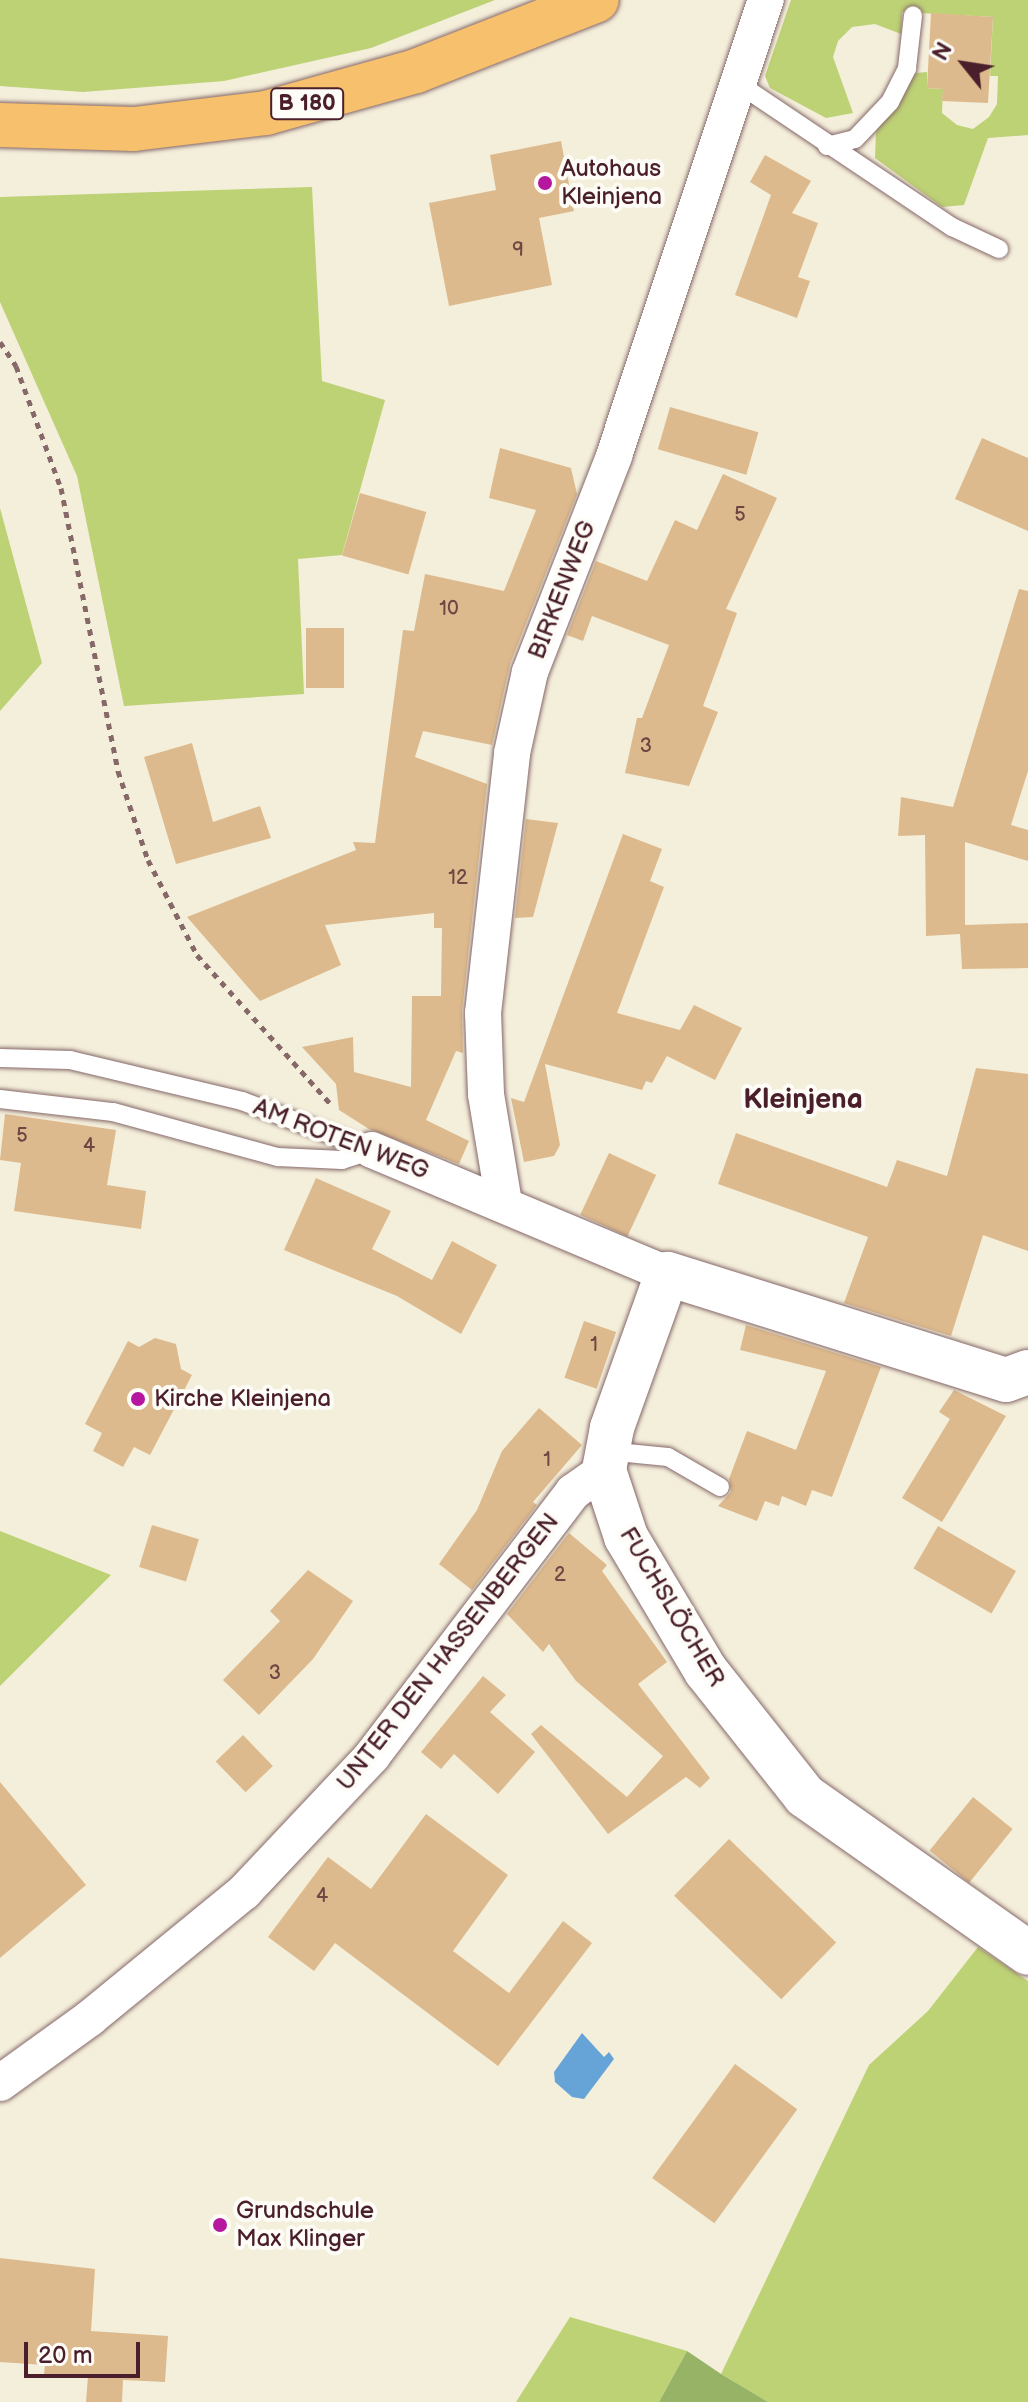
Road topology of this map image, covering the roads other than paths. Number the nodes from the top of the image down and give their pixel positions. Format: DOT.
graph roads {
  1 [pos="597,0"];
  2 [pos="766,0"];
  3 [pos="913,15"];
  4 [pos="739,84"];
  5 [pos="0,125"];
  6 [pos="827,146"];
  7 [pos="999,249"];
  8 [pos="0,1058"];
  9 [pos="0,1099"];
  10 [pos="372,1150"];
  11 [pos="504,1203"];
  12 [pos="667,1274"];
  13 [pos="1028,1372"];
  14 [pos="606,1460"];
  15 [pos="720,1487"];
  16 [pos="1028,1953"];
  17 [pos="0,2083"];
  1 -- 5 [label="main road, B 180"];
  2 -- 4 [label="street, BIRKENWEG"];
  3 -- 6 [label="lane"];
  4 -- 6 [label="lane"];
  4 -- 11 [label="street, BIRKENWEG"];
  6 -- 7 [label="lane"];
  8 -- 10 [label="lane, AM ROTEN WEG"];
  9 -- 10 [label="lane"];
  10 -- 11 [label="street, AM ROTEN WEG"];
  11 -- 12 [label="street, AM ROTEN WEG"];
  12 -- 13 [label="street"];
  12 -- 14 [label="street"];
  14 -- 15 [label="lane"];
  14 -- 16 [label="street, FUCHSLÖCHER"];
  14 -- 17 [label="street, UNTER DEN HASSENBERGEN"];
}
